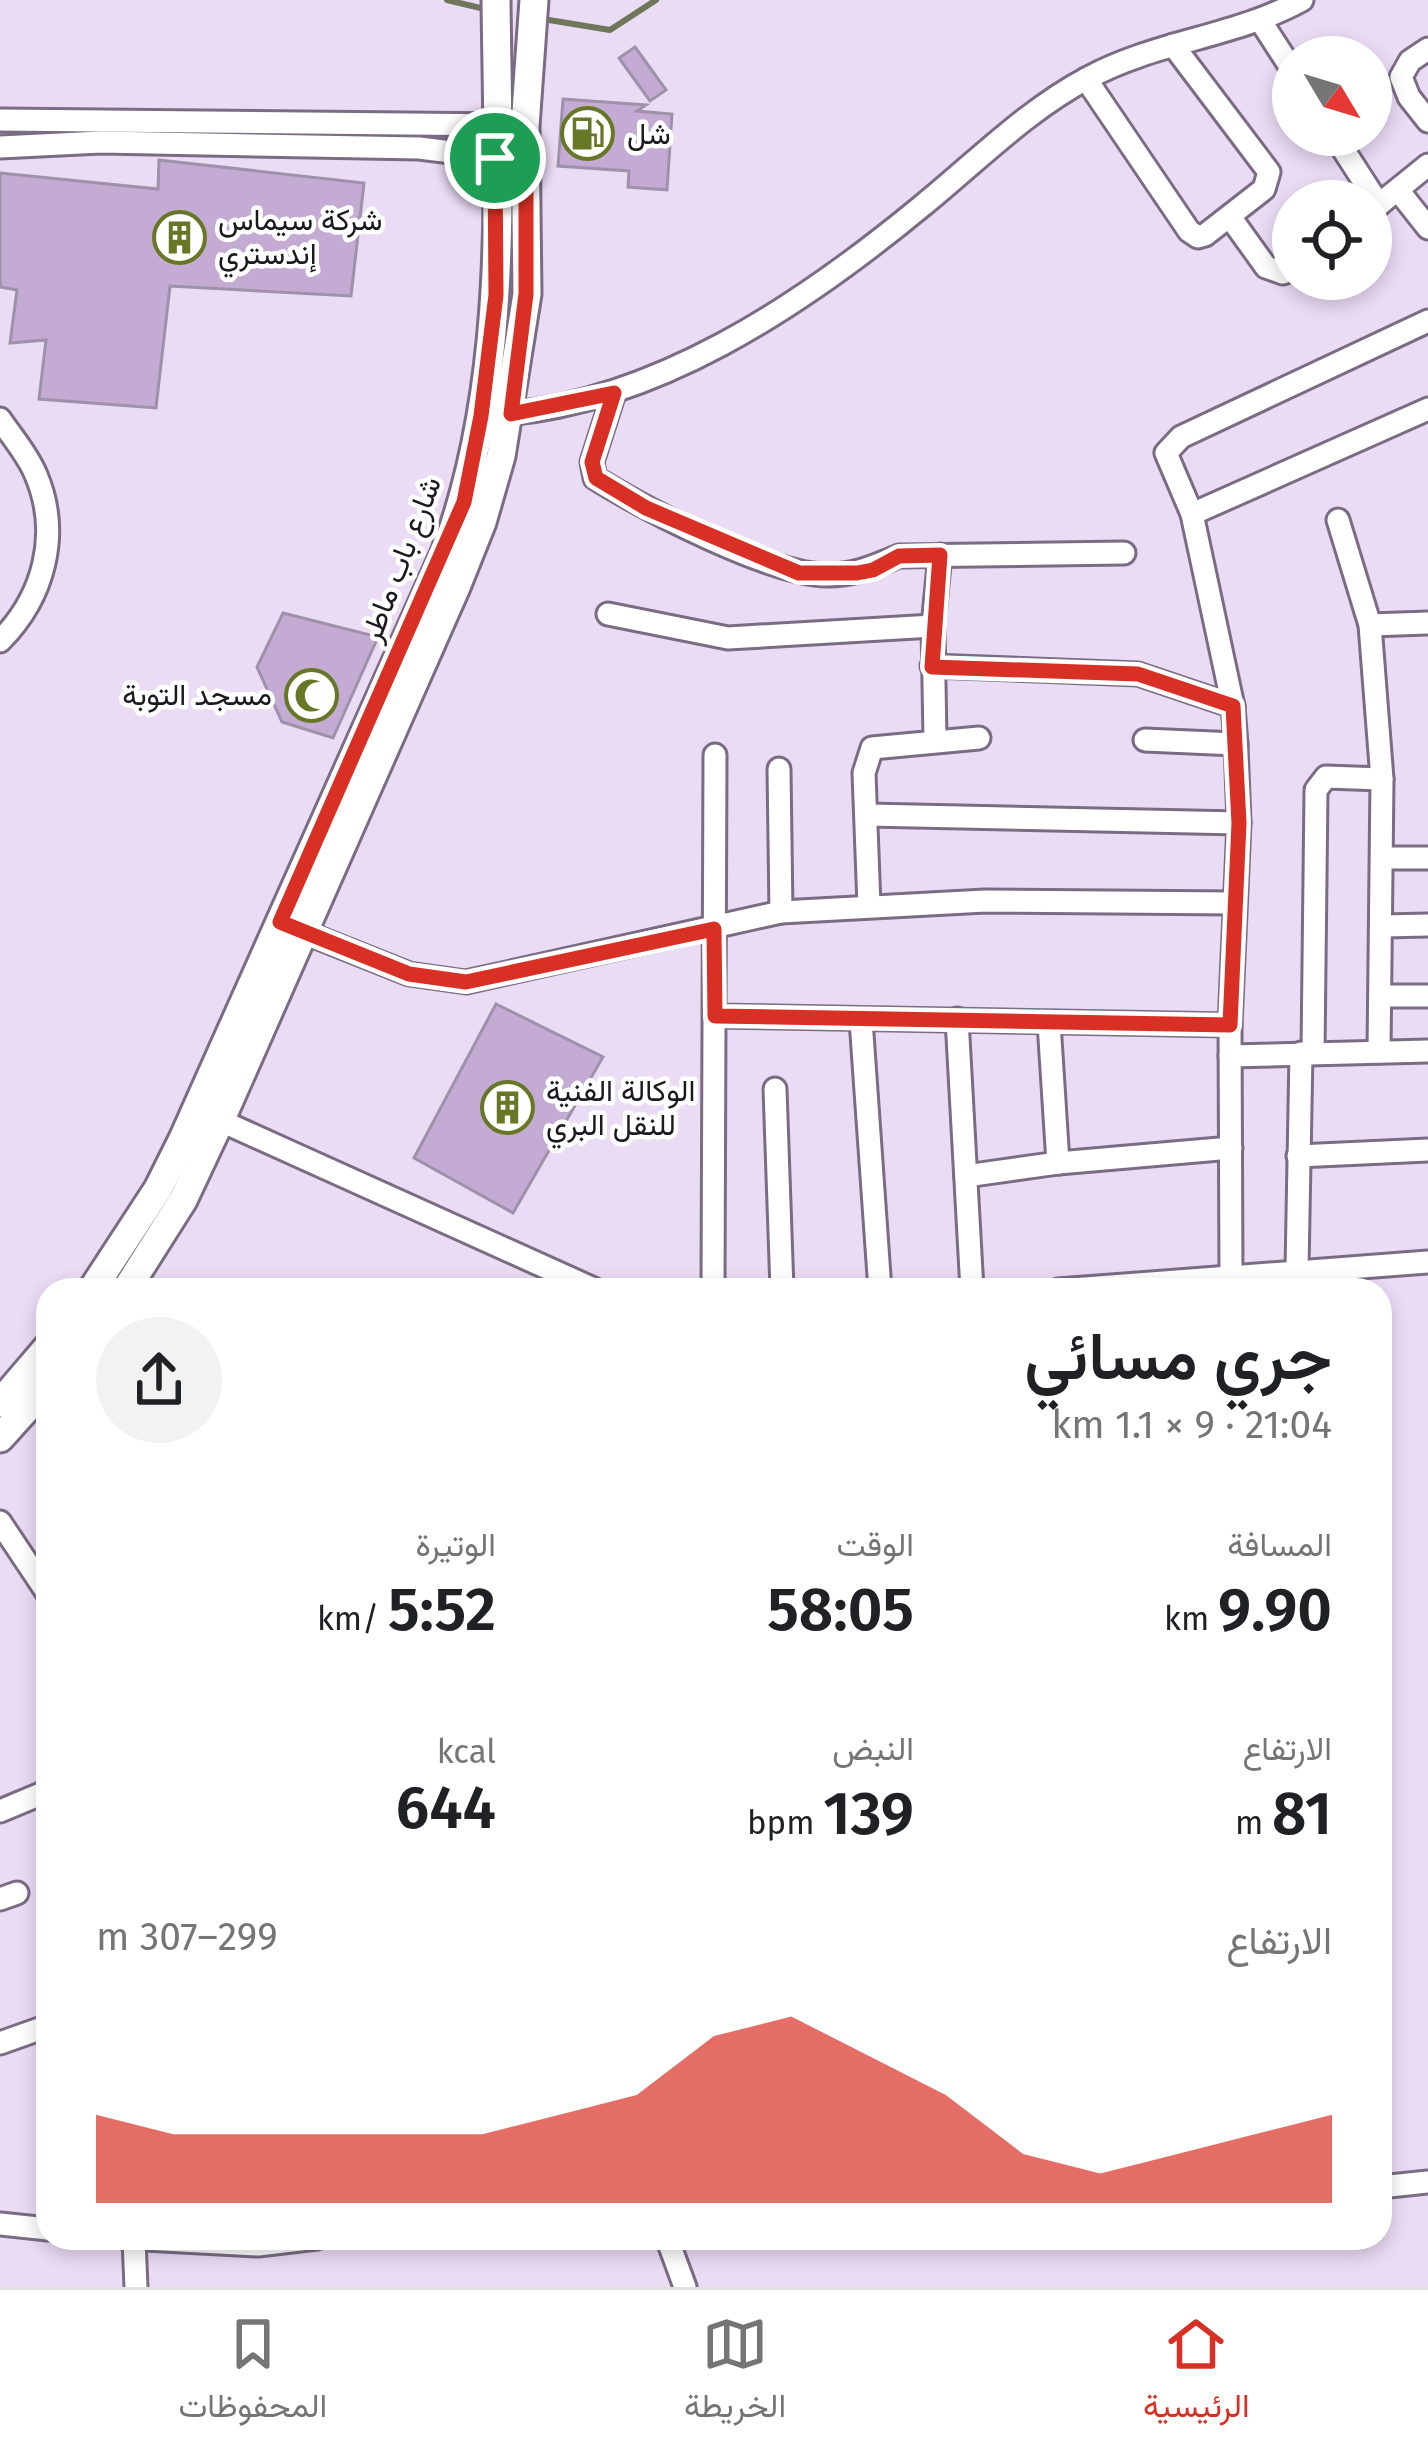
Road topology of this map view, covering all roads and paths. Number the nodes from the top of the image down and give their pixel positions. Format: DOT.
graph roads {
  1 [pos="1302,0"];
  2 [pos="496,1"];
  3 [pos="534,3"];
  4 [pos="1260,20"];
  5 [pos="1272,39"];
  6 [pos="1173,45"];
  7 [pos="1428,49"];
  8 [pos="1086,79"];
  9 [pos="0,120"];
  10 [pos="1428,121"];
  11 [pos="419,122"];
  12 [pos="496,124"];
  13 [pos="525,126"];
  14 [pos="274,133"];
  15 [pos="0,147"];
  16 [pos="419,148"];
  17 [pos="495,158"];
  18 [pos="526,160"];
  19 [pos="1428,165"];
  20 [pos="1398,190"];
  21 [pos="1392,195"];
  22 [pos="1230,217"];
  23 [pos="1428,228"];
  24 [pos="1272,269"];
  25 [pos="1428,321"];
  26 [pos="614,393"];
  27 [pos="1428,409"];
  28 [pos="511,414"];
  29 [pos="481,416"];
  30 [pos="0,419"];
  31 [pos="1192,514"];
  32 [pos="1338,520"];
  33 [pos="1124,553"];
  34 [pos="940,555"];
  35 [pos="608,614"];
  36 [pos="1428,623"];
  37 [pos="1370,625"];
  38 [pos="933,626"];
  39 [pos="0,641"];
  40 [pos="932,667"];
  41 [pos="1233,706"];
  42 [pos="979,738"];
  43 [pos="935,740"];
  44 [pos="1145,740"];
  45 [pos="1236,743"];
  46 [pos="715,755"];
  47 [pos="779,769"];
  48 [pos="1382,779"];
  49 [pos="868,815"];
  50 [pos="1239,823"];
  51 [pos="1382,858"];
  52 [pos="1428,858"];
  53 [pos="1234,903"];
  54 [pos="869,906"];
  55 [pos="781,912"];
  56 [pos="1428,925"];
  57 [pos="1383,926"];
  58 [pos="291,927"];
  59 [pos="714,929"];
  60 [pos="1382,996"];
  61 [pos="1428,996"];
  62 [pos="715,1016"];
  63 [pos="957,1019"];
  64 [pos="861,1020"];
  65 [pos="1049,1023"];
  66 [pos="1230,1025"];
  67 [pos="1379,1052"];
  68 [pos="1428,1052"];
  69 [pos="1307,1053"];
  70 [pos="1229,1056"];
  71 [pos="775,1089"];
  72 [pos="208,1115"];
  73 [pos="1231,1148"];
  74 [pos="1428,1150"];
  75 [pos="1298,1156"];
  76 [pos="1058,1163"];
  77 [pos="966,1176"];
  78 [pos="1428,1262"];
  79 [pos="1297,1269"];
  80 [pos="1232,1276"];
  81 [pos="100,1278"];
  82 [pos="134,1278"];
  83 [pos="569,1278"];
  84 [pos="713,1278"];
  85 [pos="782,1278"];
  86 [pos="879,1278"];
  87 [pos="971,1278"];
  88 [pos="1207,1278"];
  89 [pos="36,1360"];
  90 [pos="36,1398"];
  91 [pos="0,1403"];
  92 [pos="0,1438"];
  93 [pos="0,1522"];
  94 [pos="36,1575"];
  95 [pos="36,1796"];
  96 [pos="0,1811"];
  97 [pos="36,2030"];
  98 [pos="0,2043"];
  99 [pos="1428,2182"];
  100 [pos="1392,2186"];
  101 [pos="0,2224"];
  102 [pos="36,2228"];
  103 [pos="141,2250"];
  104 [pos="671,2250"];
  105 [pos="136,2287"];
  106 [pos="685,2287"];
  1 -- 4 [label="street"];
  2 -- 12 [label="main road, شارع باب ماطر"];
  3 -- 13 [label="main road, شارع باب ماطر"];
  4 -- 5 [label="street"];
  4 -- 6 [label="street"];
  6 -- 8 [label="street"];
  6 -- 22 [label="street"];
  7 -- 10 [label="street"];
  8 -- 22 [label="street"];
  8 -- 26 [label="street"];
  9 -- 14 [label="street"];
  11 -- 12 [label="street"];
  11 -- 14 [label="street"];
  11 -- 16 [label="street"];
  12 -- 13 [label="street"];
  12 -- 17 [label="main road, شارع باب ماطر"];
  13 -- 18 [label="main road, شارع باب ماطر"];
  14 -- 15 [label="street"];
  14 -- 16 [label="street"];
  16 -- 17 [label="street"];
  17 -- 18 [label="street"];
  17 -- 29 [label="main road, شارع باب ماطر"];
  18 -- 28 [label="main road, شارع باب ماطر"];
  19 -- 20 [label="street"];
  20 -- 21 [label="street"];
  20 -- 23 [label="street"];
  22 -- 24 [label="street"];
  25 -- 31 [label="street"];
  26 -- 28 [label="street"];
  26 -- 34 [label="street"];
  27 -- 31 [label="street"];
  28 -- 29 [label="street"];
  28 -- 58 [label="main road, شارع باب ماطر"];
  29 -- 58 [label="main road, شارع باب ماطر"];
  30 -- 39 [label="street"];
  31 -- 41 [label="street"];
  32 -- 37 [label="street"];
  33 -- 34 [label="street"];
  34 -- 38 [label="street"];
  35 -- 38 [label="street"];
  36 -- 37 [label="street"];
  37 -- 48 [label="street"];
  38 -- 40 [label="street"];
  40 -- 41 [label="street"];
  40 -- 43 [label="street"];
  41 -- 45 [label="street"];
  42 -- 43 [label="street"];
  43 -- 49 [label="street"];
  44 -- 45 [label="street"];
  45 -- 50 [label="street"];
  46 -- 59 [label="street"];
  47 -- 55 [label="street"];
  48 -- 51 [label="street"];
  48 -- 69 [label="street"];
  49 -- 50 [label="street"];
  49 -- 54 [label="street"];
  50 -- 53 [label="street"];
  51 -- 52 [label="street"];
  51 -- 57 [label="street"];
  53 -- 54 [label="street"];
  53 -- 66 [label="street"];
  54 -- 55 [label="street"];
  55 -- 59 [label="street"];
  56 -- 57 [label="street"];
  57 -- 60 [label="street"];
  58 -- 59 [label="street"];
  58 -- 72 [label="main road, شارع باب ماطر"];
  59 -- 62 [label="street"];
  60 -- 61 [label="street"];
  60 -- 67 [label="street"];
  62 -- 64 [label="street"];
  62 -- 84 [label="street"];
  63 -- 64 [label="street"];
  63 -- 65 [label="street"];
  63 -- 77 [label="street"];
  64 -- 86 [label="street"];
  65 -- 66 [label="street"];
  65 -- 76 [label="street"];
  66 -- 70 [label="street"];
  67 -- 68 [label="street"];
  67 -- 69 [label="street"];
  69 -- 70 [label="street"];
  69 -- 75 [label="street"];
  70 -- 73 [label="street"];
  71 -- 85 [label="street"];
  72 -- 81 [label="main road, شارع باب ماطر"];
  72 -- 82 [label="main road, شارع باب ماطر"];
  72 -- 83 [label="street"];
  73 -- 76 [label="street"];
  73 -- 80 [label="street"];
  74 -- 75 [label="street"];
  75 -- 79 [label="street"];
  76 -- 77 [label="street"];
  77 -- 87 [label="street"];
  78 -- 79 [label="street"];
  79 -- 80 [label="street"];
  80 -- 88 [label="street"];
  89 -- 91 [label="main road"];
  90 -- 92 [label="main road"];
  93 -- 94 [label="street"];
  95 -- 96 [label="street"];
  97 -- 98 [label="street"];
  99 -- 100 [label="street"];
  101 -- 102 [label="street"];
  103 -- 105 [label="street"];
  104 -- 106 [label="street"];
}
